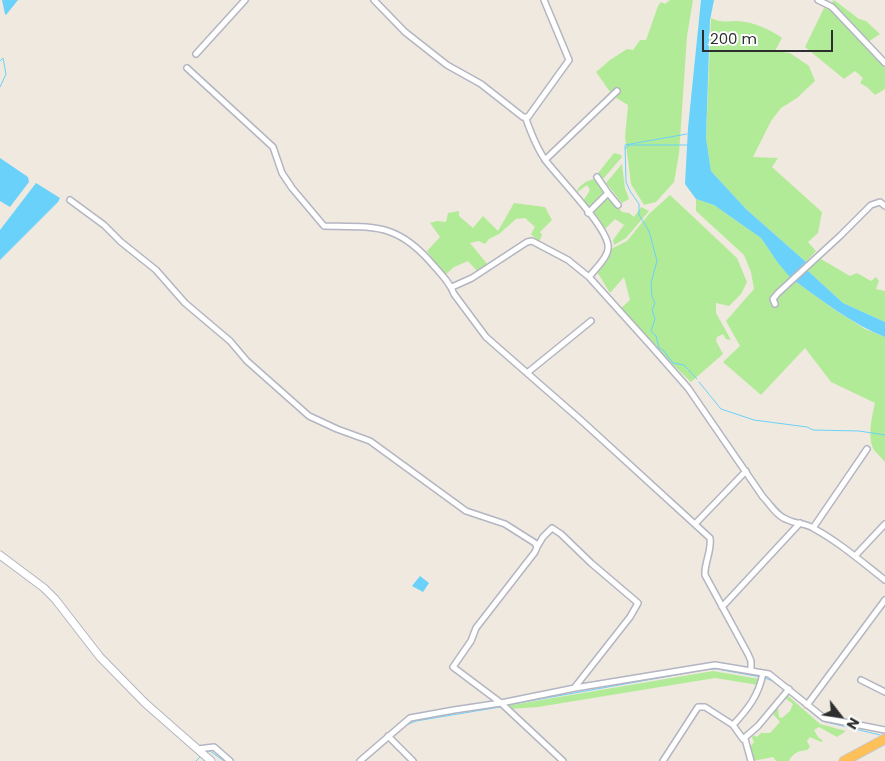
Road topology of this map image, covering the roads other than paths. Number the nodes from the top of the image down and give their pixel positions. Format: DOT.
graph roads {
  1 [pos="245,0"];
  2 [pos="374,0"];
  3 [pos="544,0"];
  4 [pos="818,0"];
  5 [pos="196,54"];
  6 [pos="885,63"];
  7 [pos="187,68"];
  8 [pos="616,91"];
  9 [pos="528,117"];
  10 [pos="545,160"];
  11 [pos="597,177"];
  12 [pos="608,194"];
  13 [pos="70,200"];
  14 [pos="618,205"];
  15 [pos="885,206"];
  16 [pos="588,213"];
  17 [pos="589,277"];
  18 [pos="452,287"];
  19 [pos="775,304"];
  20 [pos="591,322"];
  21 [pos="527,373"];
  22 [pos="867,449"];
  23 [pos="746,471"];
  24 [pos="800,523"];
  25 [pos="695,524"];
  26 [pos="885,524"];
  27 [pos="813,528"];
  28 [pos="537,547"];
  29 [pos="0,555"];
  30 [pos="855,556"];
  31 [pos="885,580"];
  32 [pos="885,600"];
  33 [pos="722,607"];
  34 [pos="751,671"];
  35 [pos="762,676"];
  36 [pos="861,680"];
  37 [pos="575,688"];
  38 [pos="787,691"];
  39 [pos="885,692"];
  40 [pos="807,704"];
  41 [pos="503,705"];
  42 [pos="733,724"];
  43 [pos="885,730"];
  44 [pos="388,736"];
  45 [pos="745,739"];
  46 [pos="884,741"];
  47 [pos="198,749"];
  48 [pos="211,761"];
  49 [pos="230,761"];
  50 [pos="360,761"];
  51 [pos="413,761"];
  52 [pos="563,761"];
  53 [pos="664,761"];
  54 [pos="751,761"];
  55 [pos="844,761"];
  1 -- 5 [label="street"];
  2 -- 9 [label="street"];
  3 -- 9 [label="street"];
  4 -- 6 [label="street"];
  7 -- 18 [label="street"];
  8 -- 10 [label="street"];
  9 -- 10 [label="street"];
  10 -- 16 [label="street"];
  11 -- 12 [label="street"];
  12 -- 14 [label="street"];
  12 -- 16 [label="street"];
  13 -- 28 [label="street"];
  15 -- 19 [label="street"];
  16 -- 17 [label="street"];
  17 -- 18 [label="street"];
  17 -- 23 [label="street"];
  18 -- 21 [label="street"];
  20 -- 21 [label="street"];
  21 -- 25 [label="street"];
  22 -- 27 [label="street"];
  23 -- 24 [label="street"];
  23 -- 25 [label="street"];
  24 -- 27 [label="street"];
  24 -- 33 [label="street"];
  25 -- 33 [label="street"];
  26 -- 30 [label="street"];
  27 -- 30 [label="street"];
  28 -- 37 [label="street"];
  28 -- 41 [label="street"];
  29 -- 47 [label="main road"];
  30 -- 31 [label="street"];
  32 -- 40 [label="street"];
  33 -- 34 [label="street"];
  34 -- 35 [label="street"];
  34 -- 37 [label="street"];
  35 -- 38 [label="street"];
  35 -- 42 [label="street"];
  36 -- 39 [label="street"];
  37 -- 41 [label="street"];
  38 -- 40 [label="street"];
  38 -- 45 [label="street"];
  40 -- 43 [label="street"];
  41 -- 44 [label="street"];
  41 -- 52 [label="street"];
  42 -- 45 [label="street"];
  42 -- 53 [label="street"];
  44 -- 50 [label="street"];
  44 -- 51 [label="street"];
  45 -- 54 [label="street"];
  46 -- 55 [label="highway"];
  47 -- 48 [label="main road"];
  47 -- 49 [label="street"];
}
